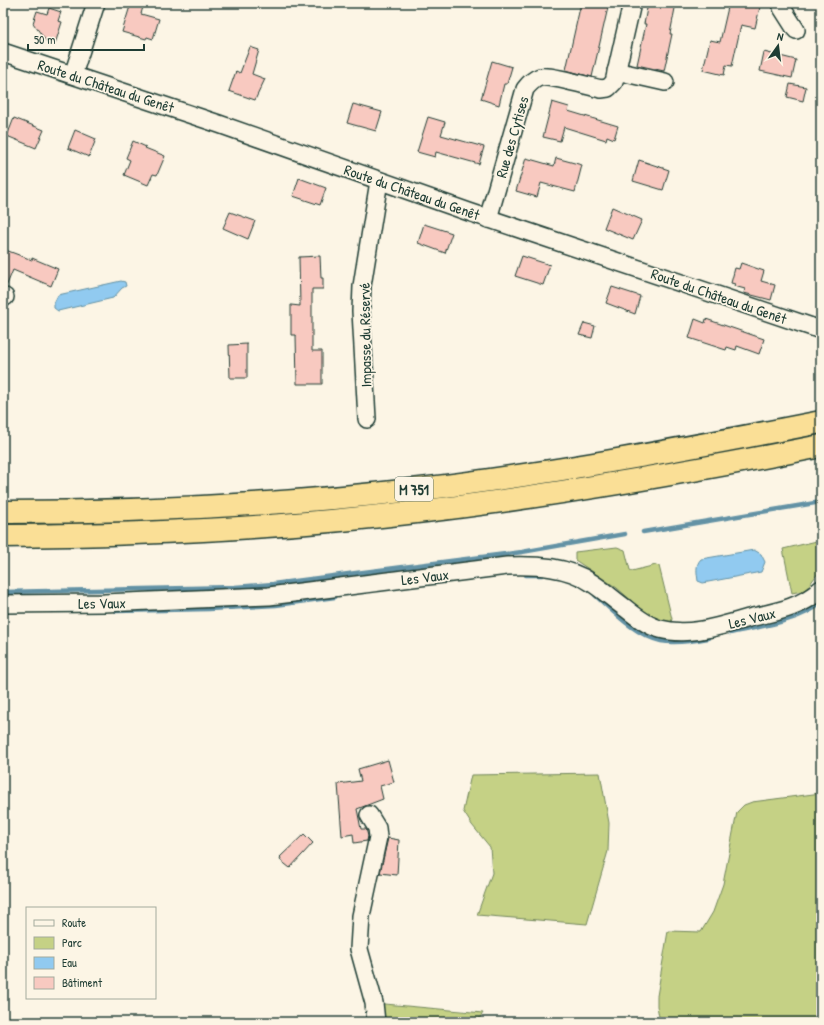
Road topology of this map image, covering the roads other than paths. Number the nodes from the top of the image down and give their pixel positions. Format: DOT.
graph roads {
  1 [pos="96,3"];
  2 [pos="632,3"];
  3 [pos="783,3"];
  4 [pos="796,30"];
  5 [pos="3,52"];
  6 [pos="616,71"];
  7 [pos="73,75"];
  8 [pos="665,82"];
  9 [pos="379,181"];
  10 [pos="488,218"];
  11 [pos="821,330"];
  12 [pos="366,419"];
  13 [pos="821,422"];
  14 [pos="821,446"];
  15 [pos="3,512"];
  16 [pos="3,536"];
  17 [pos="821,589"];
  18 [pos="3,604"];
  19 [pos="369,815"];
  20 [pos="376,1022"];
  1 -- 7 [label="street"];
  2 -- 6 [label="street, Rue des Cytises"];
  3 -- 4 [label="street"];
  5 -- 7 [label="street, Route du Château du Genêt"];
  6 -- 8 [label="street"];
  6 -- 10 [label="street, Rue des Cytises"];
  7 -- 9 [label="street, Route du Château du Genêt"];
  9 -- 10 [label="street, Route du Château du Genêt"];
  9 -- 12 [label="street, Impasse du Réservé"];
  10 -- 11 [label="street, Route du Château du Genêt"];
  13 -- 15 [label="highway, M 751"];
  14 -- 16 [label="highway, M 751"];
  17 -- 18 [label="street, Les Vaux"];
  19 -- 20 [label="street"];
}
